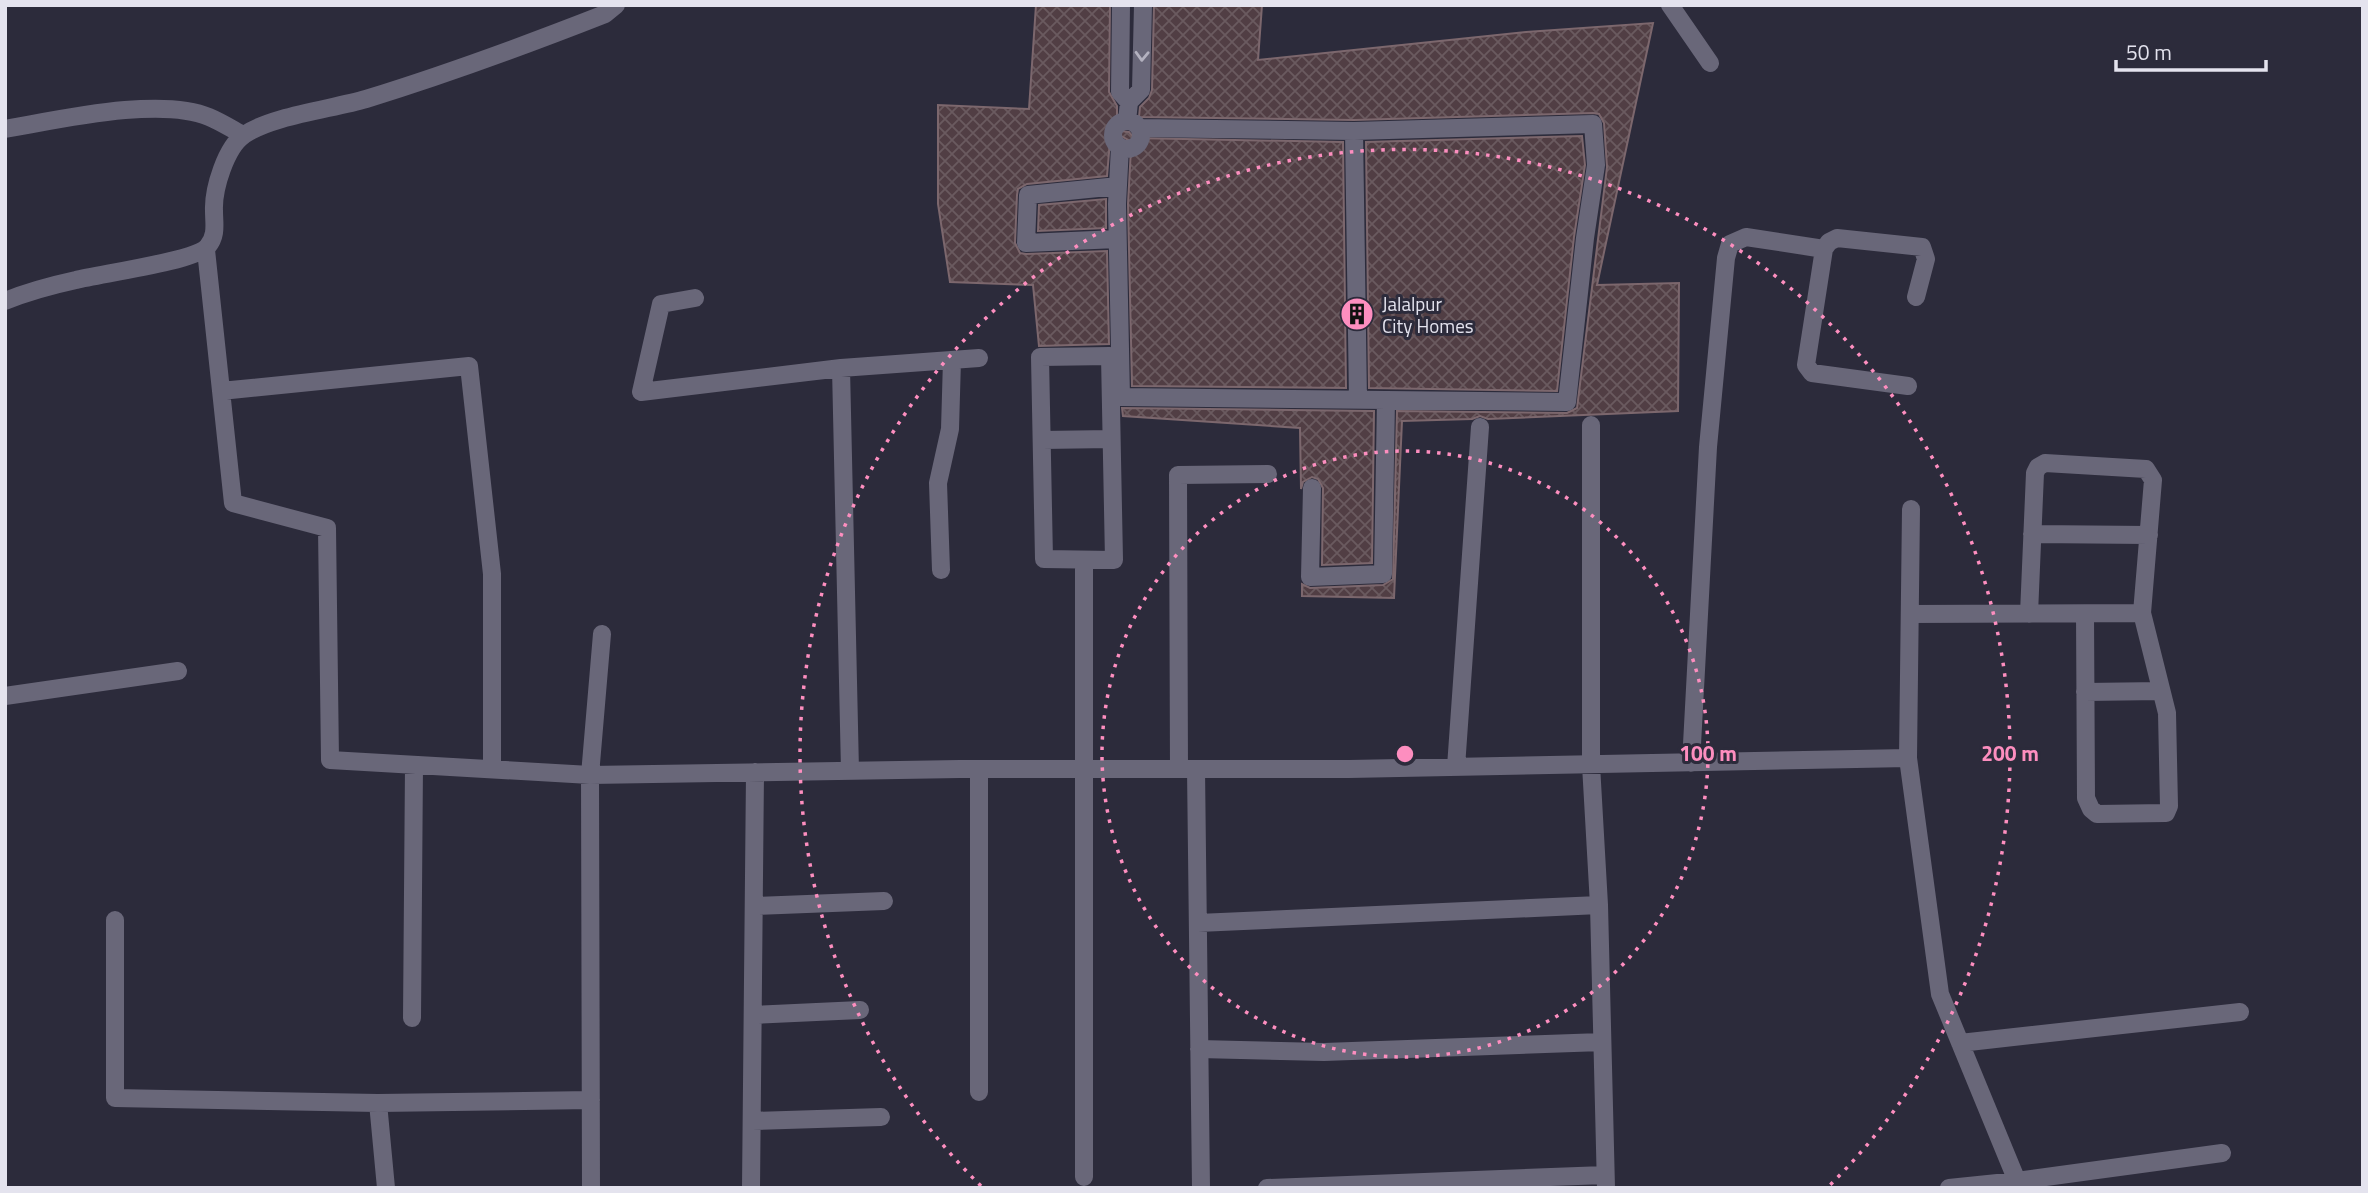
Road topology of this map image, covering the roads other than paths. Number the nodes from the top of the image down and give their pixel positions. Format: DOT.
graph roads {
  1 [pos="616,5"];
  2 [pos="1121,5"];
  3 [pos="1143,5"];
  4 [pos="1670,5"];
  5 [pos="1710,63"];
  6 [pos="1129,102"];
  7 [pos="1133,124"];
  8 [pos="5,129"];
  9 [pos="1354,131"];
  10 [pos="243,135"];
  11 [pos="1118,186"];
  12 [pos="1117,239"];
  13 [pos="1824,249"];
  14 [pos="206,250"];
  15 [pos="8,296"];
  16 [pos="1916,297"];
  17 [pos="695,298"];
  18 [pos="979,358"];
  19 [pos="952,360"];
  20 [pos="841,368"];
  21 [pos="1908,386"];
  22 [pos="221,391"];
  23 [pos="1358,400"];
  24 [pos="1386,400"];
  25 [pos="1591,425"];
  26 [pos="1480,427"];
  27 [pos="1111,439"];
  28 [pos="1042,440"];
  29 [pos="1268,474"];
  30 [pos="1312,488"];
  31 [pos="1911,509"];
  32 [pos="2032,534"];
  33 [pos="2149,535"];
  34 [pos="1084,559"];
  35 [pos="941,570"];
  36 [pos="2142,613"];
  37 [pos="1910,614"];
  38 [pos="2029,614"];
  39 [pos="2085,614"];
  40 [pos="602,634"];
  41 [pos="178,671"];
  42 [pos="2161,691"];
  43 [pos="2085,692"];
  44 [pos="5,696"];
  45 [pos="1908,758"];
  46 [pos="1691,763"];
  47 [pos="414,765"];
  48 [pos="1591,765"];
  49 [pos="1457,767"];
  50 [pos="492,769"];
  51 [pos="979,769"];
  52 [pos="1083,769"];
  53 [pos="1187,769"];
  54 [pos="850,771"];
  55 [pos="755,772"];
  56 [pos="590,775"];
  57 [pos="884,901"];
  58 [pos="1599,905"];
  59 [pos="754,906"];
  60 [pos="115,920"];
  61 [pos="1198,923"];
  62 [pos="860,1010"];
  63 [pos="2240,1012"];
  64 [pos="753,1015"];
  65 [pos="412,1018"];
  66 [pos="1602,1042"];
  67 [pos="1960,1043"];
  68 [pos="1199,1049"];
  69 [pos="979,1092"];
  70 [pos="591,1100"];
  71 [pos="379,1103"];
  72 [pos="881,1117"];
  73 [pos="752,1121"];
  74 [pos="2222,1153"];
  75 [pos="1084,1177"];
  76 [pos="1605,1181"];
  77 [pos="2017,1181"];
  78 [pos="386,1188"];
  79 [pos="591,1188"];
  80 [pos="751,1188"];
  81 [pos="1201,1188"];
  82 [pos="1267,1188"];
  83 [pos="1949,1188"];
  1 -- 10 [label="street"];
  2 -- 6 [label="street"];
  3 -- 6 [label="street, one-way"];
  4 -- 5 [label="street"];
  6 -- 7 [label="street"];
  7 -- 9 [label="street"];
  7 -- 11 [label="street"];
  8 -- 10 [label="street"];
  9 -- 23 [label="street"];
  9 -- 24 [label="street"];
  10 -- 14 [label="street"];
  11 -- 12 [label="street"];
  11 -- 12 [label="street"];
  12 -- 23 [label="street"];
  13 -- 16 [label="street"];
  13 -- 21 [label="street"];
  13 -- 46 [label="street"];
  14 -- 15 [label="street"];
  14 -- 22 [label="street"];
  17 -- 20 [label="street"];
  18 -- 19 [label="street"];
  19 -- 20 [label="street"];
  19 -- 35 [label="street"];
  20 -- 54 [label="street"];
  22 -- 47 [label="street"];
  22 -- 50 [label="street"];
  23 -- 24 [label="street"];
  24 -- 30 [label="street"];
  25 -- 48 [label="street"];
  26 -- 49 [label="street"];
  27 -- 28 [label="street"];
  27 -- 28 [label="street"];
  27 -- 34 [label="street"];
  28 -- 34 [label="street"];
  29 -- 53 [label="street"];
  31 -- 37 [label="street"];
  32 -- 33 [label="street"];
  32 -- 33 [label="street"];
  32 -- 38 [label="street"];
  33 -- 36 [label="street"];
  34 -- 52 [label="street"];
  36 -- 39 [label="street"];
  36 -- 42 [label="street"];
  37 -- 38 [label="street"];
  37 -- 45 [label="street"];
  38 -- 39 [label="street"];
  39 -- 43 [label="street"];
  40 -- 56 [label="street"];
  41 -- 44 [label="street"];
  42 -- 43 [label="street"];
  42 -- 43 [label="street"];
  45 -- 46 [label="street"];
  45 -- 67 [label="street"];
  46 -- 48 [label="street"];
  47 -- 50 [label="street"];
  47 -- 65 [label="street"];
  48 -- 49 [label="street"];
  48 -- 58 [label="street"];
  49 -- 53 [label="street"];
  50 -- 56 [label="street"];
  51 -- 52 [label="street"];
  51 -- 54 [label="street"];
  51 -- 69 [label="street"];
  52 -- 53 [label="street"];
  52 -- 75 [label="street"];
  53 -- 61 [label="street"];
  54 -- 55 [label="street"];
  55 -- 56 [label="street"];
  55 -- 59 [label="street"];
  56 -- 70 [label="street"];
  57 -- 59 [label="street"];
  58 -- 61 [label="street"];
  58 -- 66 [label="street"];
  59 -- 64 [label="street"];
  60 -- 71 [label="street"];
  61 -- 68 [label="street"];
  62 -- 64 [label="street"];
  63 -- 67 [label="street"];
  64 -- 73 [label="street"];
  66 -- 68 [label="street"];
  66 -- 76 [label="street"];
  67 -- 77 [label="street"];
  68 -- 81 [label="street"];
  70 -- 71 [label="street"];
  70 -- 79 [label="street"];
  71 -- 78 [label="street"];
  72 -- 73 [label="street"];
  73 -- 80 [label="street"];
  74 -- 77 [label="street"];
  76 -- 82 [label="street"];
  77 -- 83 [label="street"];
}
